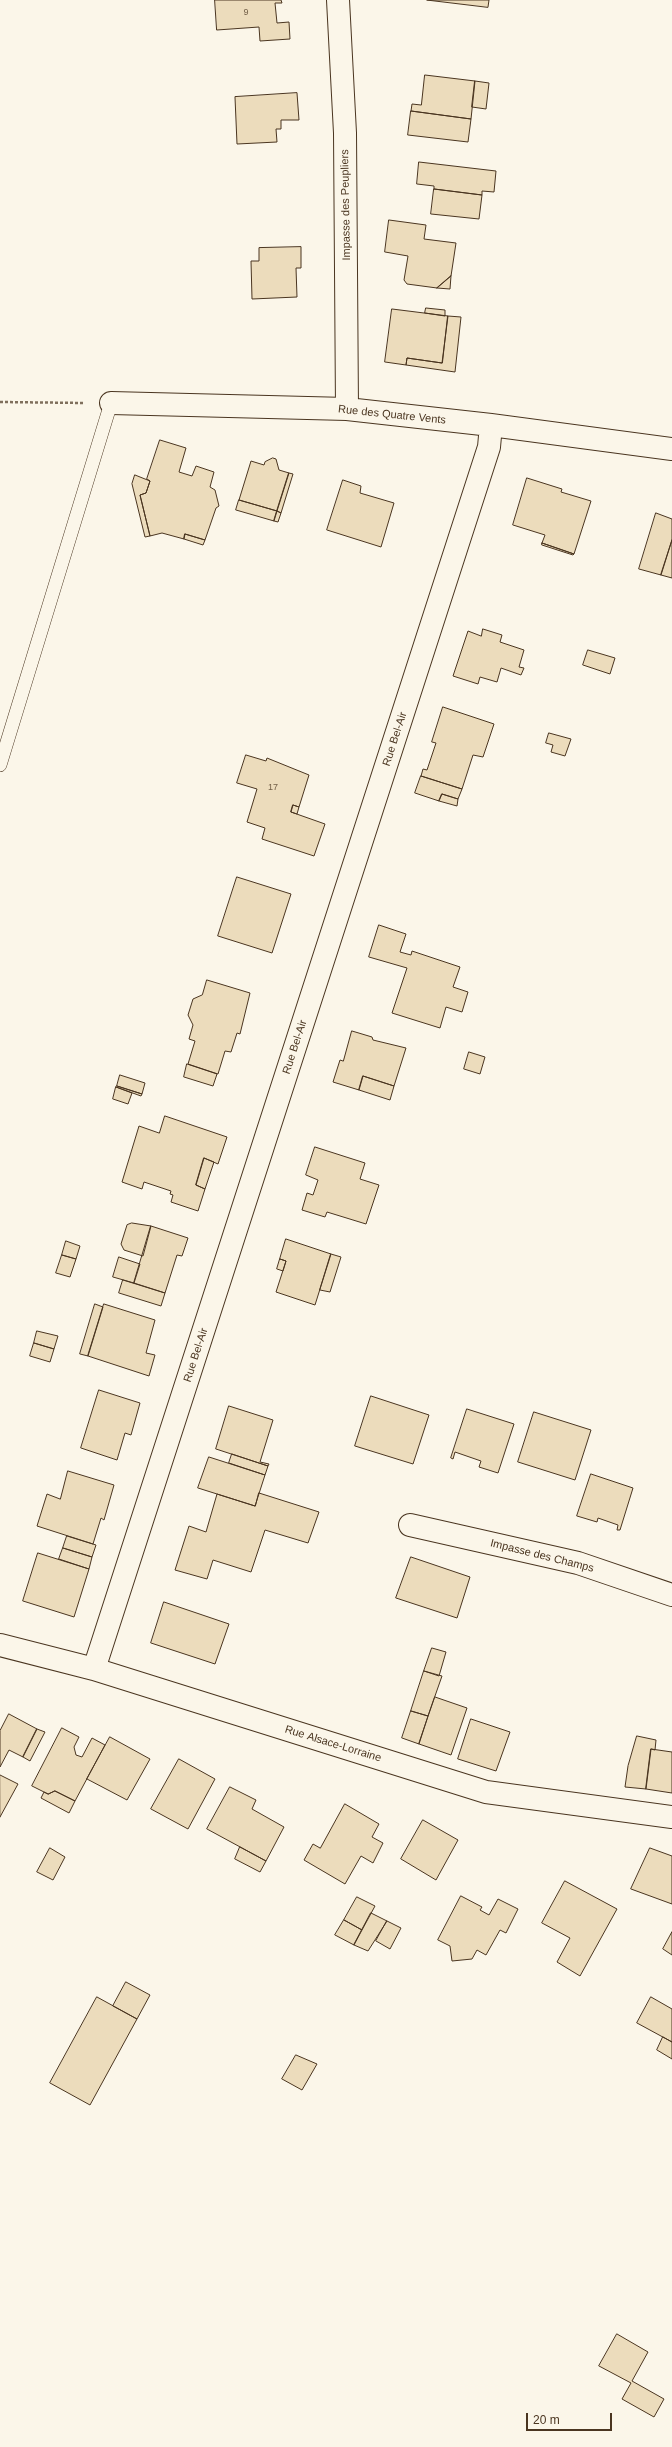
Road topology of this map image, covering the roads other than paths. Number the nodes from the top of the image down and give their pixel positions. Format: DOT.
graph roads {
  1 [pos="338,0"];
  2 [pos="111,403"];
  3 [pos="347,409"];
  4 [pos="491,425"];
  5 [pos="672,449"];
  6 [pos="0,765"];
  7 [pos="410,1525"];
  8 [pos="672,1595"];
  9 [pos="0,1645"];
  10 [pos="94,1668"];
  11 [pos="672,1817"];
  1 -- 3 [label="street, Impasse des Peupliers"];
  2 -- 3 [label="street, Rue des Quatre Vents"];
  2 -- 6 [label="lane"];
  3 -- 4 [label="street, Rue des Quatre Vents"];
  4 -- 5 [label="street, Rue des Quatre Vents"];
  4 -- 10 [label="street, Rue Bel-Air"];
  7 -- 8 [label="street, Impasse des Champs"];
  9 -- 10 [label="street, Rue Alsace-Lorraine"];
  10 -- 11 [label="street, Rue Alsace-Lorraine"];
}
